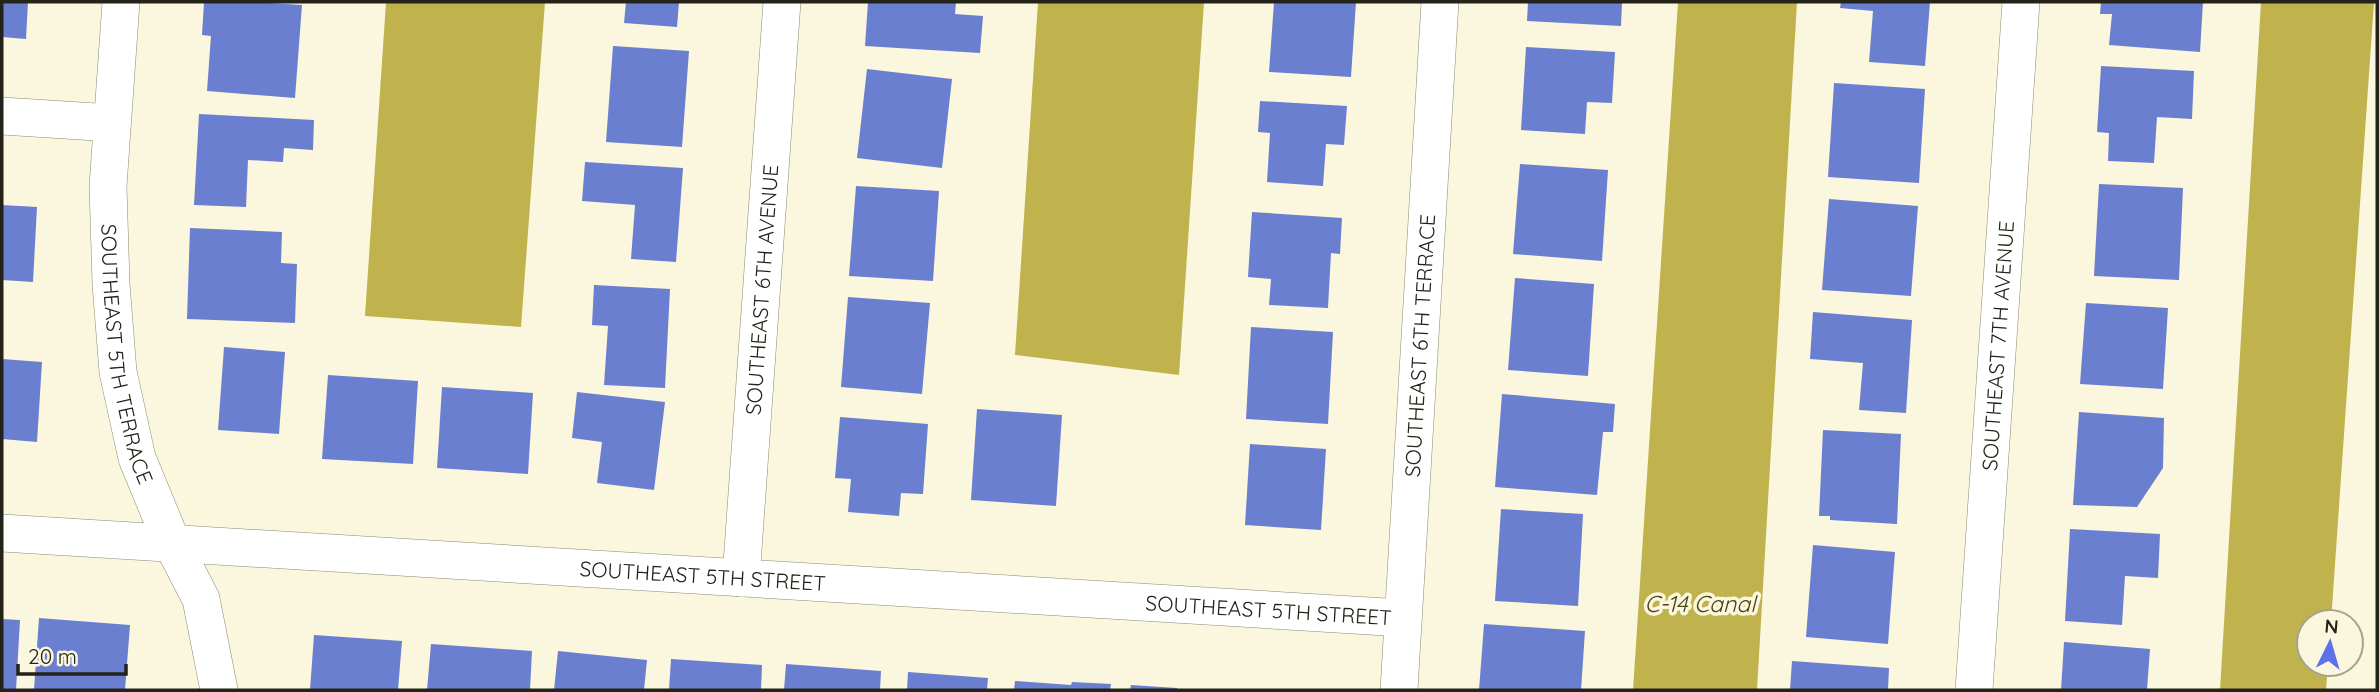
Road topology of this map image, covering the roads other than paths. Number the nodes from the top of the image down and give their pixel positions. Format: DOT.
graph roads {
  1 [pos="121,2"];
  2 [pos="782,2"];
  3 [pos="1440,2"];
  4 [pos="2021,2"];
  5 [pos="2,116"];
  6 [pos="112,123"];
  7 [pos="2,533"];
  8 [pos="172,543"];
  9 [pos="741,578"];
  10 [pos="1404,618"];
  11 [pos="219,690"];
  12 [pos="1399,690"];
  13 [pos="1975,690"];
  1 -- 6 [label="street, SOUTHEAST 5TH TERRACE"];
  2 -- 9 [label="street, SOUTHEAST 6TH AVENUE"];
  3 -- 10 [label="street, SOUTHEAST 6TH TERRACE"];
  4 -- 13 [label="street, SOUTHEAST 7TH AVENUE"];
  5 -- 6 [label="street"];
  6 -- 8 [label="street, SOUTHEAST 5TH TERRACE"];
  7 -- 8 [label="street, SOUTHEAST 5TH STREET"];
  8 -- 9 [label="street, SOUTHEAST 5TH STREET"];
  8 -- 11 [label="street, SOUTHEAST 5TH TERRACE"];
  9 -- 10 [label="street, SOUTHEAST 5TH STREET"];
  10 -- 12 [label="street, SOUTHEAST 6TH TERRACE"];
}
